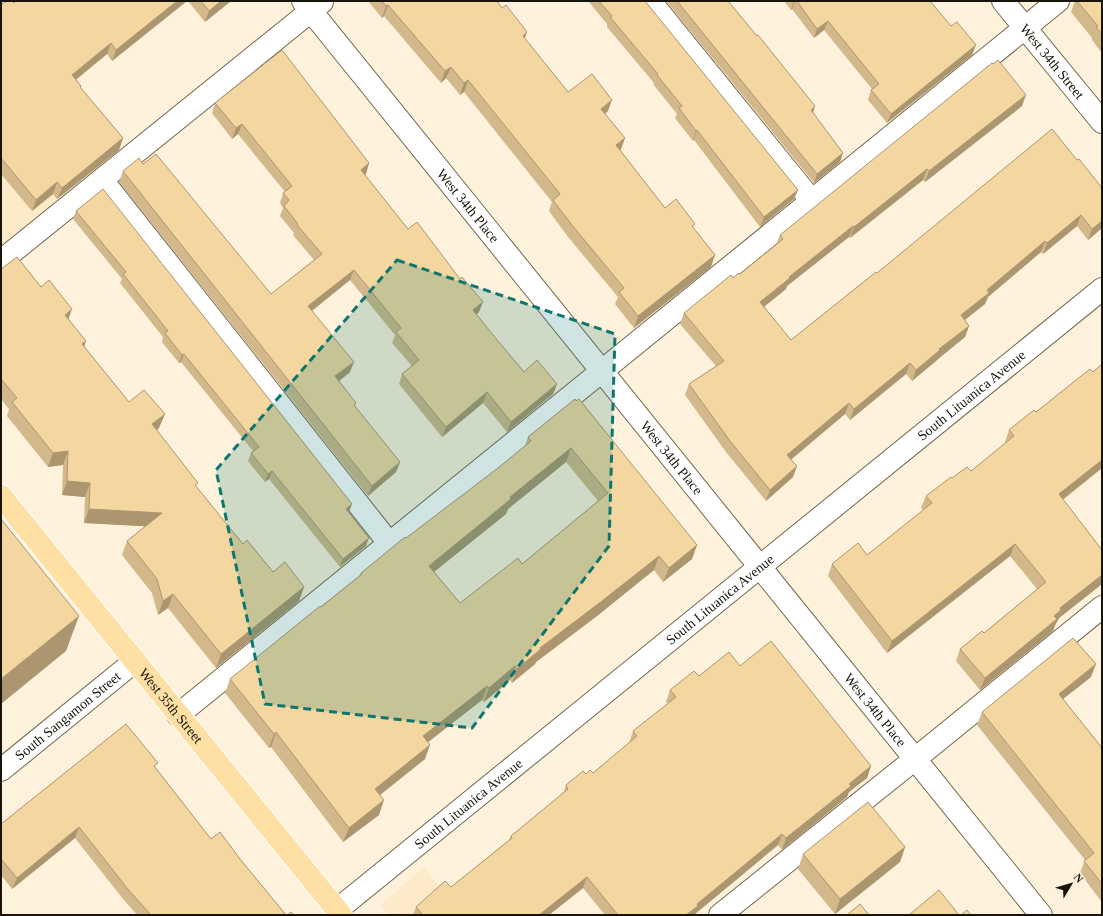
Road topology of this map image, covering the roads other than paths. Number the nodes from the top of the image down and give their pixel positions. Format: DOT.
graph roads {
  1 [pos="650,1"];
  2 [pos="1003,1"];
  3 [pos="1058,1"];
  4 [pos="312,4"];
  5 [pos="1025,28"];
  6 [pos="1102,122"];
  7 [pos="102,180"];
  8 [pos="812,201"];
  9 [pos="1,261"];
  10 [pos="1102,289"];
  11 [pos="602,371"];
  12 [pos="1,496"];
  13 [pos="389,544"];
  14 [pos="760,567"];
  15 [pos="1102,607"];
  16 [pos="135,661"];
  17 [pos="178,715"];
  18 [pos="915,759"];
  19 [pos="1,770"];
  20 [pos="339,912"];
  21 [pos="720,915"];
  22 [pos="1041,915"];
  1 -- 8 [label="street"];
  2 -- 5 [label="street, West 34th Street"];
  3 -- 5 [label="street"];
  4 -- 7 [label="street"];
  4 -- 11 [label="street, West 34th Place"];
  5 -- 6 [label="street, West 34th Street"];
  5 -- 8 [label="street"];
  7 -- 9 [label="street"];
  7 -- 13 [label="street"];
  8 -- 11 [label="street"];
  10 -- 14 [label="street, South Lituanica Avenue"];
  11 -- 13 [label="street"];
  11 -- 14 [label="street, West 34th Place"];
  12 -- 16 [label="main road, West 35th Street"];
  13 -- 17 [label="street"];
  14 -- 18 [label="street, West 34th Place"];
  14 -- 20 [label="street, South Lituanica Avenue"];
  15 -- 18 [label="street"];
  16 -- 17 [label="main road, West 35th Street"];
  16 -- 19 [label="street, South Sangamon Street"];
  17 -- 20 [label="main road, West 35th Street"];
  18 -- 21 [label="street"];
  18 -- 22 [label="street, West 34th Place"];
}
